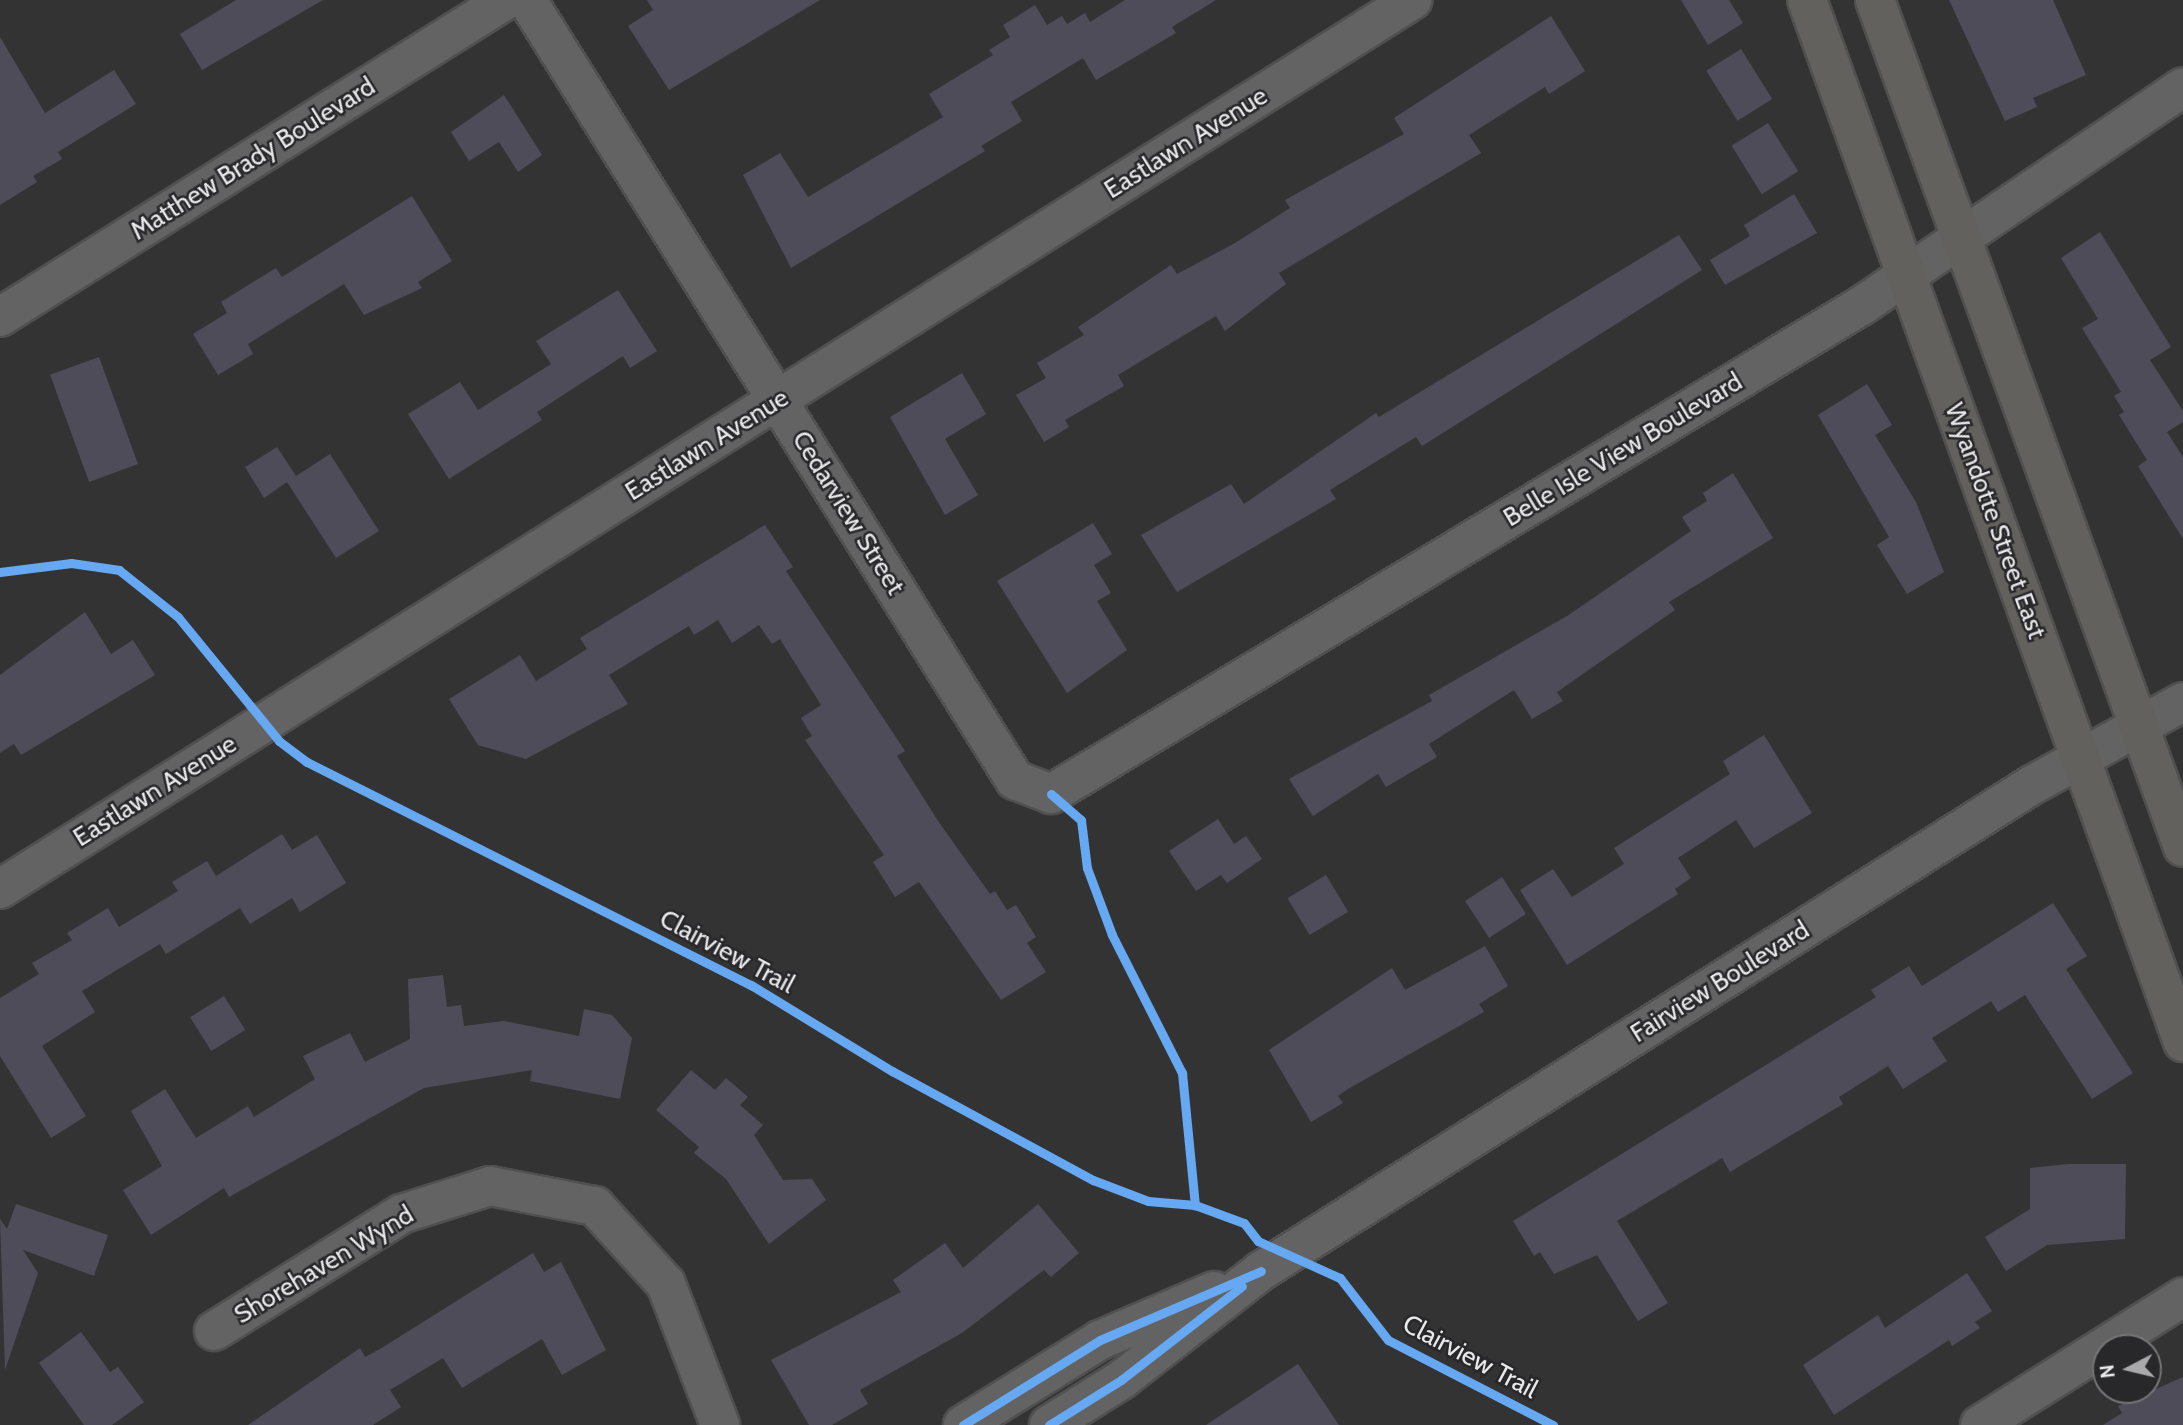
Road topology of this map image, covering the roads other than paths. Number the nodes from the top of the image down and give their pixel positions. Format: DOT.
graph roads {
  1 [pos="506,0"];
  2 [pos="527,0"];
  3 [pos="1412,0"];
  4 [pos="1807,0"];
  5 [pos="1875,0"];
  6 [pos="2183,87"];
  7 [pos="1959,236"];
  8 [pos="1906,275"];
  9 [pos="0,317"];
  10 [pos="778,400"];
  11 [pos="2183,702"];
  12 [pos="2139,727"];
  13 [pos="2081,759"];
  14 [pos="1051,794"];
  15 [pos="2183,847"];
  16 [pos="0,889"];
  17 [pos="2183,1042"];
  18 [pos="1261,1271"];
  19 [pos="2183,1297"];
  20 [pos="214,1331"];
  21 [pos="720,1425"];
  22 [pos="963,1425"];
  23 [pos="1049,1425"];
  24 [pos="1980,1425"];
  1 -- 9 [label="street, Matthew Brady Boulevard"];
  2 -- 10 [label="street, Cedarview Street"];
  3 -- 10 [label="street, Eastlawn Avenue"];
  4 -- 8 [label="main road, Wyandotte Street East"];
  5 -- 7 [label="main road"];
  6 -- 7 [label="street, Belle Isle View Boulevard"];
  7 -- 8 [label="street, Belle Isle View Boulevard"];
  7 -- 12 [label="main road"];
  8 -- 13 [label="main road, Wyandotte Street East"];
  8 -- 14 [label="street, Belle Isle View Boulevard"];
  10 -- 14 [label="street, Cedarview Street"];
  10 -- 16 [label="street, Eastlawn Avenue"];
  11 -- 12 [label="street, Fairview Boulevard"];
  12 -- 13 [label="street, Fairview Boulevard"];
  12 -- 15 [label="main road"];
  13 -- 17 [label="main road, Wyandotte Street East"];
  13 -- 18 [label="street, Fairview Boulevard"];
  18 -- 22 [label="street, Fairview Boulevard"];
  18 -- 23 [label="street, Fairview Boulevard"];
  19 -- 24 [label="street"];
  20 -- 21 [label="street, Shorehaven Wynd"];
}
